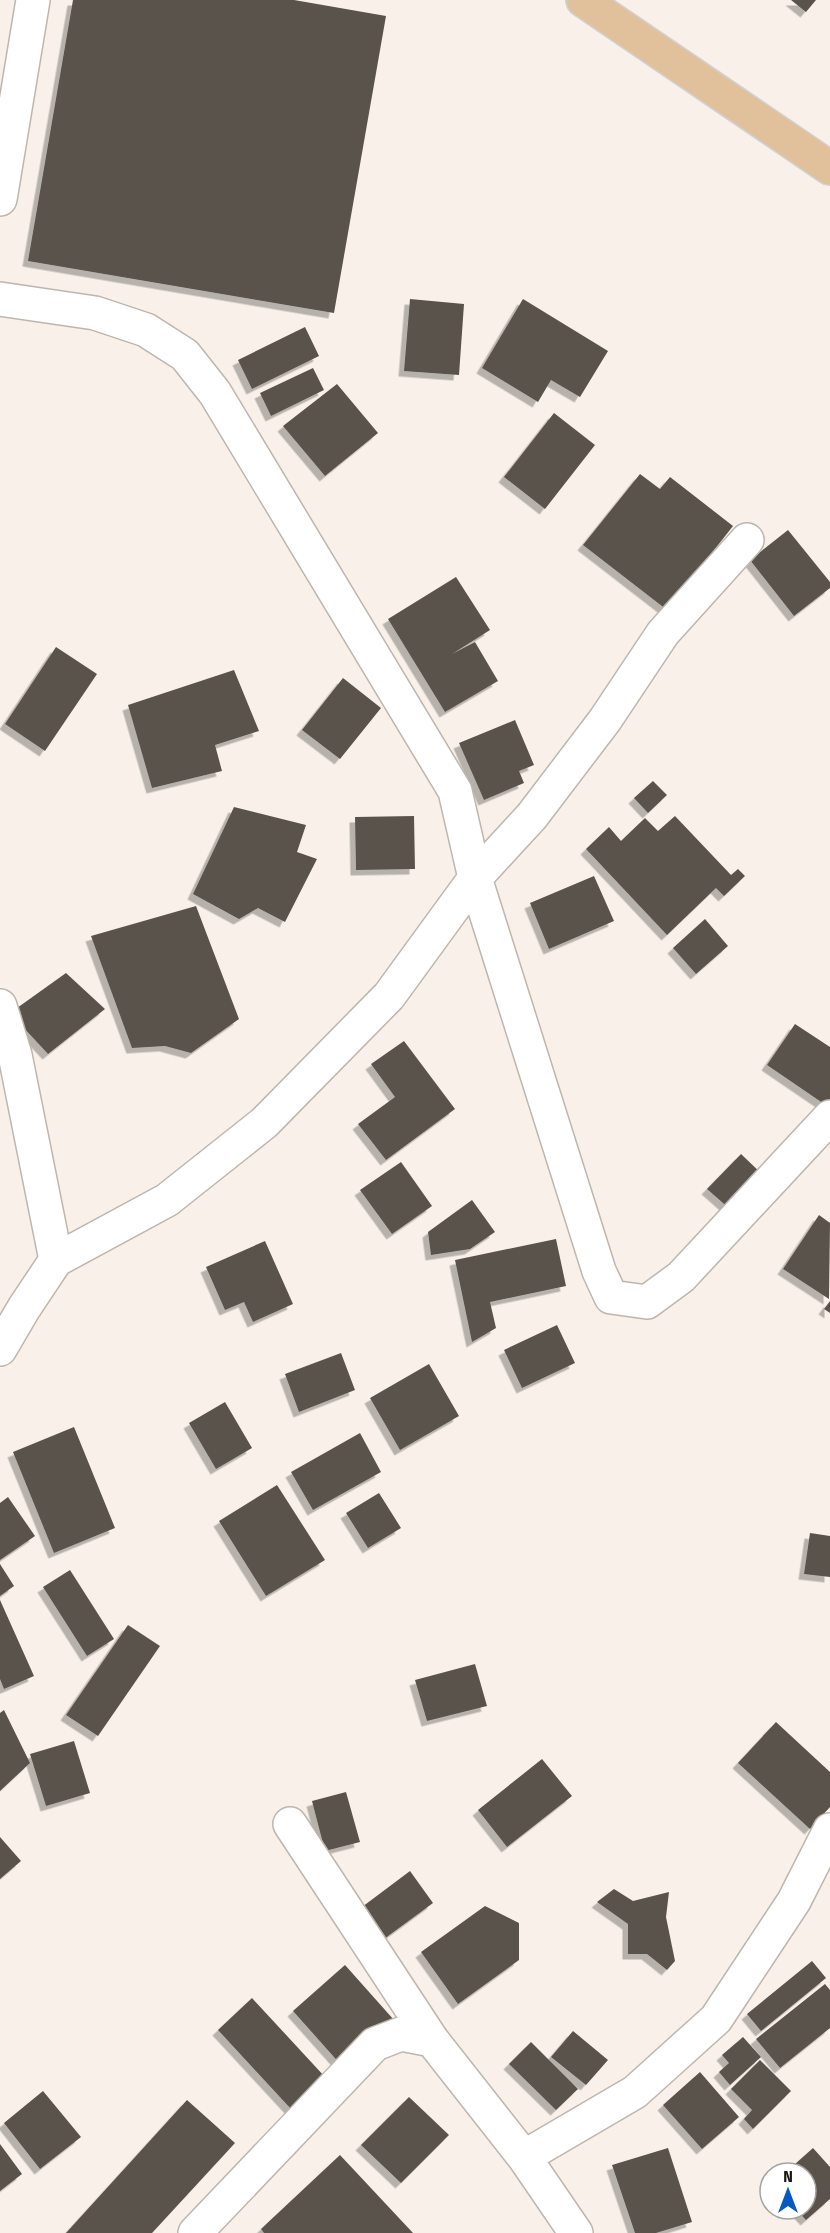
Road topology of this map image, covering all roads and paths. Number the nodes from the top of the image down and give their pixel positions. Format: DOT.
graph roads {
  1 [pos="33,0"];
  2 [pos="583,0"];
  3 [pos="8,98"];
  4 [pos="827,158"];
  5 [pos="0,199"];
  6 [pos="0,299"];
  7 [pos="747,540"];
  8 [pos="475,878"];
  9 [pos="0,1006"];
  10 [pos="830,1117"];
  11 [pos="56,1260"];
  12 [pos="0,1349"];
  13 [pos="290,1824"];
  14 [pos="830,1830"];
  15 [pos="432,2040"];
  16 [pos="524,2157"];
  17 [pos="195,2233"];
  18 [pos="576,2233"];
  1 -- 3 [label="street"];
  2 -- 4 [label="main road"];
  3 -- 5 [label="street"];
  6 -- 8 [label="street"];
  7 -- 8 [label="street"];
  8 -- 10 [label="street"];
  8 -- 11 [label="street"];
  9 -- 11 [label="street"];
  11 -- 12 [label="street"];
  13 -- 15 [label="street"];
  14 -- 16 [label="street"];
  15 -- 16 [label="street"];
  15 -- 17 [label="street"];
  16 -- 18 [label="street"];
}
